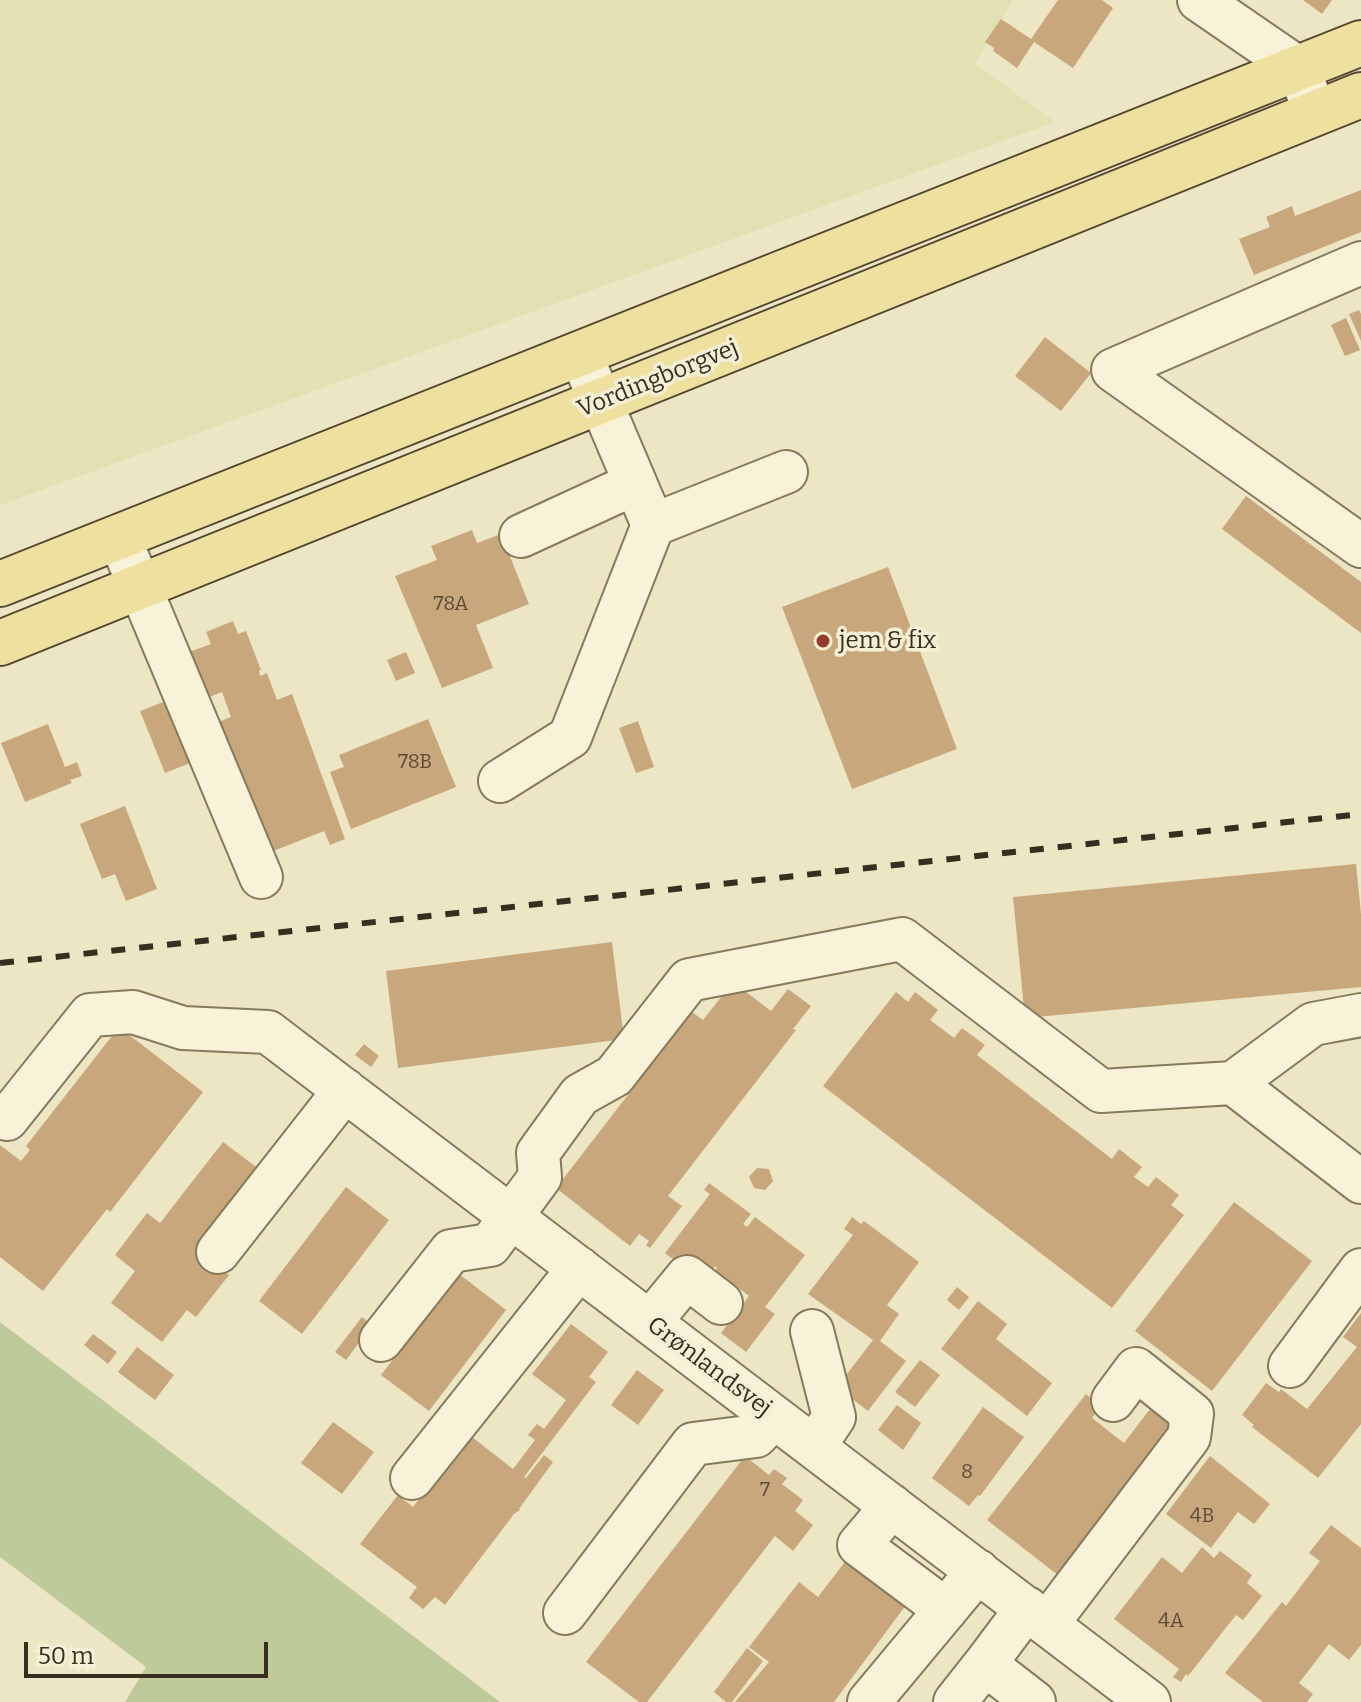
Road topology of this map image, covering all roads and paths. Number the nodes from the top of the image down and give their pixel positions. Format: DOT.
graph roads {
  1 [pos="1199,0"];
  2 [pos="1361,43"];
  3 [pos="1298,68"];
  4 [pos="1361,95"];
  5 [pos="1315,112"];
  6 [pos="1361,263"];
  7 [pos="580,353"];
  8 [pos="601,403"];
  9 [pos="786,472"];
  10 [pos="634,484"];
  11 [pos="653,525"];
  12 [pos="521,536"];
  13 [pos="119,537"];
  14 [pos="1361,546"];
  15 [pos="0,584"];
  16 [pos="140,587"];
  17 [pos="0,643"];
  18 [pos="500,781"];
  19 [pos="261,877"];
  20 [pos="1361,1015"];
  21 [pos="1233,1083"];
  22 [pos="345,1090"];
  23 [pos="7,1119"];
  24 [pos="1361,1182"];
  25 [pos="511,1217"];
  26 [pos="218,1252"];
  27 [pos="579,1268"];
  28 [pos="1361,1270"];
  29 [pos="721,1303"];
  30 [pos="650,1322"];
  31 [pos="812,1331"];
  32 [pos="381,1340"];
  33 [pos="1290,1366"];
  34 [pos="1113,1400"];
  35 [pos="774,1417"];
  36 [pos="814,1447"];
  37 [pos="412,1478"];
  38 [pos="892,1506"];
  39 [pos="978,1571"];
  40 [pos="946,1610"];
  41 [pos="565,1613"];
  42 [pos="1037,1616"];
  43 [pos="985,1664"];
  44 [pos="869,1702"];
  45 [pos="955,1702"];
  46 [pos="1034,1702"];
  47 [pos="1149,1702"];
  1 -- 3 [label="street"];
  2 -- 3 [label="main road"];
  3 -- 5 [label="street"];
  3 -- 7 [label="main road"];
  4 -- 5 [label="main road, Vordingborgvej"];
  5 -- 8 [label="main road, Vordingborgvej"];
  6 -- 14 [label="street"];
  7 -- 8 [label="street"];
  7 -- 13 [label="main road"];
  8 -- 10 [label="street"];
  8 -- 16 [label="main road, Vordingborgvej"];
  9 -- 11 [label="street"];
  10 -- 11 [label="street"];
  10 -- 12 [label="street"];
  11 -- 18 [label="street"];
  13 -- 15 [label="main road"];
  13 -- 16 [label="street"];
  16 -- 17 [label="main road, Vordingborgvej"];
  16 -- 19 [label="street"];
  20 -- 21 [label="street"];
  21 -- 24 [label="street"];
  21 -- 25 [label="street"];
  22 -- 23 [label="street, Grønlandsvej"];
  22 -- 25 [label="street, Grønlandsvej"];
  22 -- 26 [label="street"];
  25 -- 27 [label="street, Grønlandsvej"];
  25 -- 32 [label="street"];
  27 -- 30 [label="street, Grønlandsvej"];
  27 -- 37 [label="street"];
  28 -- 33 [label="street"];
  29 -- 30 [label="street"];
  30 -- 35 [label="street, Grønlandsvej"];
  31 -- 36 [label="street"];
  34 -- 42 [label="street"];
  35 -- 36 [label="street, Grønlandsvej"];
  35 -- 41 [label="street"];
  36 -- 38 [label="street, Grønlandsvej"];
  38 -- 39 [label="street, Grønlandsvej"];
  38 -- 40 [label="street"];
  39 -- 40 [label="street"];
  39 -- 42 [label="street, Grønlandsvej"];
  40 -- 44 [label="street"];
  42 -- 43 [label="street"];
  42 -- 47 [label="street, Grønlandsvej"];
  43 -- 45 [label="street"];
  43 -- 46 [label="street"];
}
